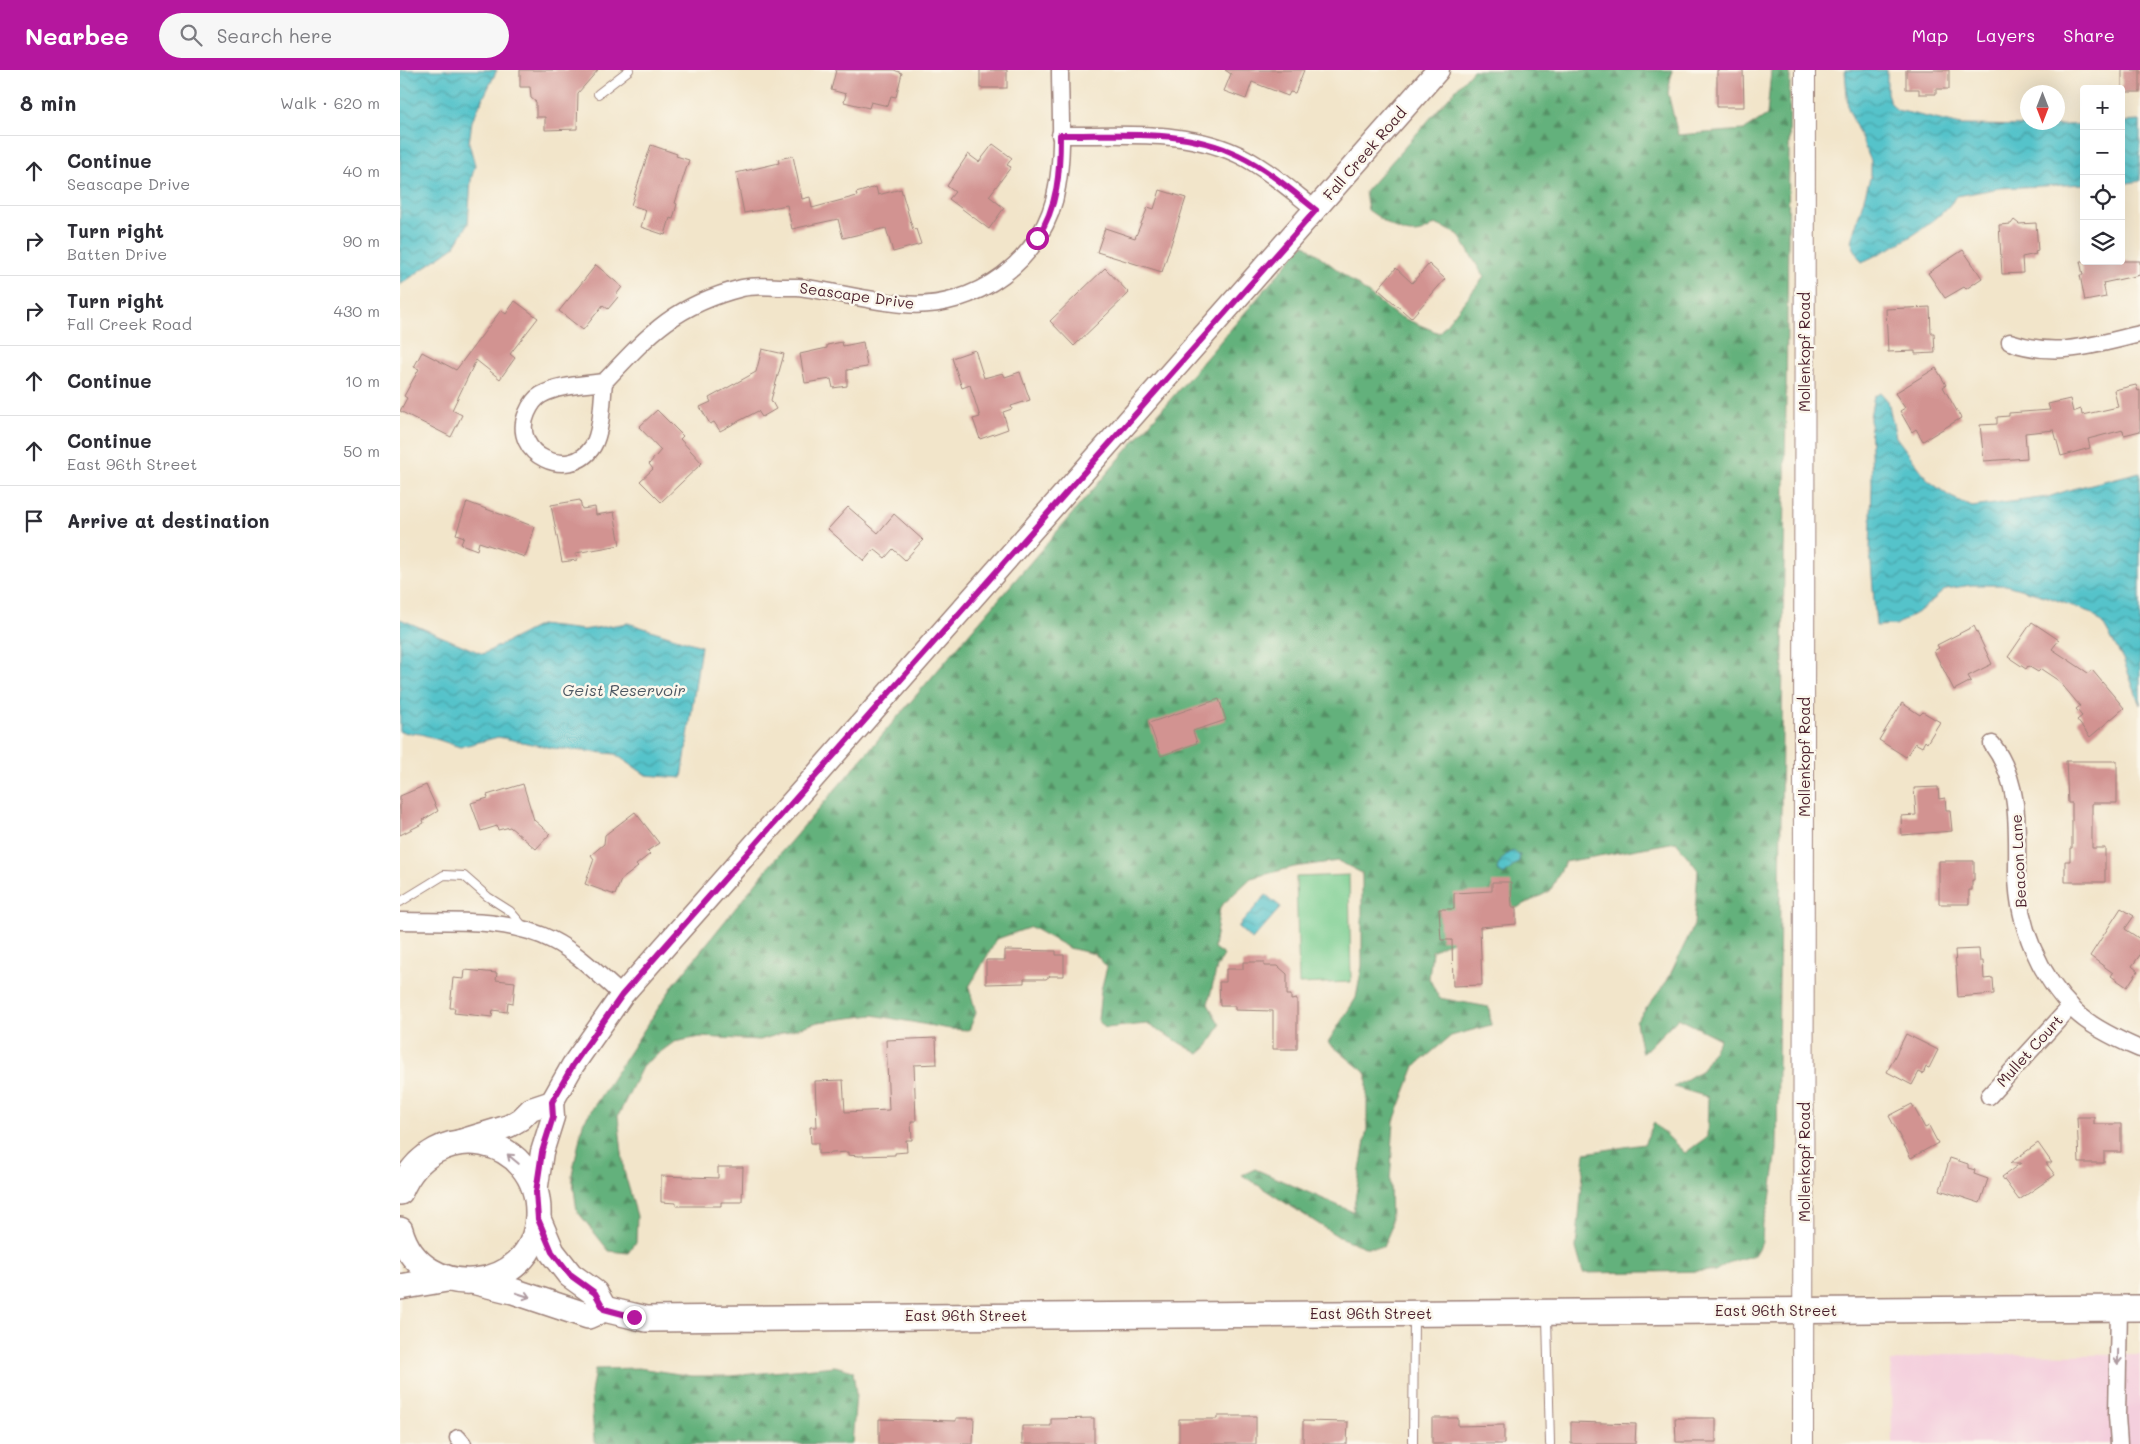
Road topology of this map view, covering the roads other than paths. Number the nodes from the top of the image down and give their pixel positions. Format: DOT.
graph roads {
  1 [pos="630,70"];
  2 [pos="1060,70"];
  3 [pos="1438,70"];
  4 [pos="1805,70"];
  5 [pos="598,94"];
  6 [pos="1060,135"];
  7 [pos="1316,210"];
  8 [pos="2140,334"];
  9 [pos="2010,342"];
  10 [pos="604,382"];
  11 [pos="1992,744"];
  12 [pos="400,902"];
  13 [pos="400,921"];
  14 [pos="528,931"];
  15 [pos="622,995"];
  16 [pos="2071,1006"];
  17 [pos="2140,1049"];
  18 [pos="1989,1096"];
  19 [pos="552,1102"];
  20 [pos="451,1144"];
  21 [pos="400,1192"];
  22 [pos="536,1192"];
  23 [pos="538,1219"];
  24 [pos="400,1230"];
  25 [pos="447,1279"];
  26 [pos="476,1282"];
  27 [pos="400,1287"];
  28 [pos="2129,1308"];
  29 [pos="604,1309"];
  30 [pos="1804,1310"];
  31 [pos="1547,1312"];
  32 [pos="1414,1313"];
  33 [pos="1413,1444"];
  34 [pos="1550,1444"];
  35 [pos="1803,1444"];
  36 [pos="2119,1444"];
  1 -- 5 [label="lane"];
  2 -- 6 [label="street, Seascape Drive"];
  3 -- 7 [label="main road, Fall Creek Road"];
  4 -- 30 [label="street, Mollenkopf Road"];
  6 -- 7 [label="street"];
  6 -- 10 [label="street, Seascape Drive"];
  7 -- 15 [label="main road, Fall Creek Road"];
  8 -- 9 [label="street"];
  10 -- 10 [label="street"];
  11 -- 16 [label="street, Beacon Lane"];
  12 -- 14 [label="lane"];
  13 -- 14 [label="street"];
  14 -- 15 [label="street"];
  15 -- 19 [label="main road, Fall Creek Road"];
  16 -- 17 [label="street, Beacon Lane"];
  16 -- 18 [label="street, Mullet Court"];
  19 -- 20 [label="main road"];
  19 -- 22 [label="main road, Fall Creek Road"];
  20 -- 21 [label="main road"];
  22 -- 20 [label="main road, one-way"];
  22 -- 23 [label="main road"];
  23 -- 26 [label="main road"];
  23 -- 29 [label="main road"];
  24 -- 25 [label="main road"];
  25 -- 26 [label="main road, East 96th Street"];
  25 -- 27 [label="main road"];
  26 -- 29 [label="main road, East 96th Street, one-way"];
  28 -- 30 [label="main road, East 96th Street"];
  28 -- 36 [label="street, one-way"];
  29 -- 32 [label="main road, East 96th Street"];
  30 -- 31 [label="main road, East 96th Street"];
  30 -- 35 [label="street, Mollenkopf Road"];
  31 -- 32 [label="main road, East 96th Street"];
  31 -- 34 [label="lane"];
  32 -- 33 [label="lane"];
}
